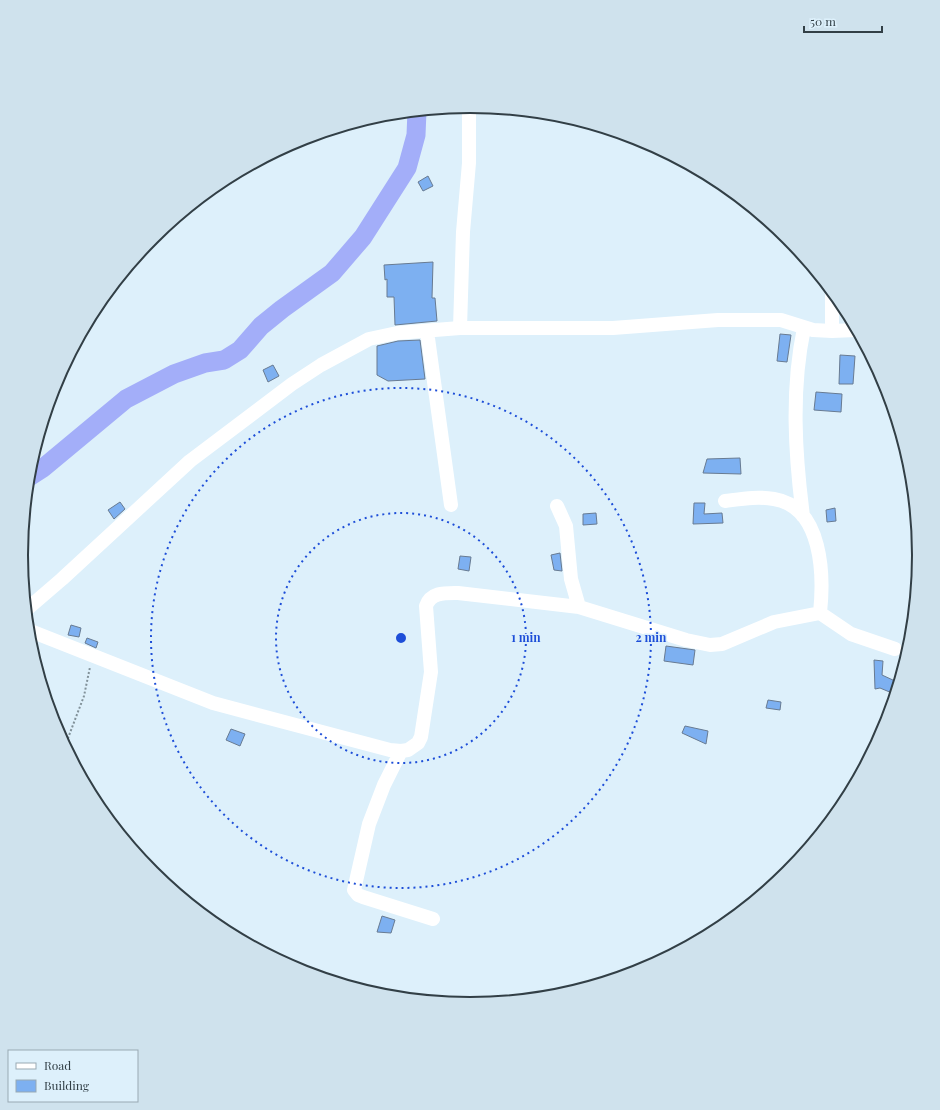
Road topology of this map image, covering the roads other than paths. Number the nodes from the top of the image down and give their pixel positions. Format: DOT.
graph roads {
  1 [pos="469,113"];
  2 [pos="832,301"];
  3 [pos="460,328"];
  4 [pos="804,328"];
  5 [pos="851,330"];
  6 [pos="427,331"];
  7 [pos="832,331"];
  8 [pos="725,502"];
  9 [pos="451,505"];
  10 [pos="557,506"];
  11 [pos="803,516"];
  12 [pos="31,606"];
  13 [pos="579,607"];
  14 [pos="820,613"];
  15 [pos="35,633"];
  16 [pos="895,649"];
  17 [pos="401,751"];
  18 [pos="433,919"];
  1 -- 3 [label="street"];
  2 -- 7 [label="street"];
  3 -- 4 [label="street"];
  3 -- 6 [label="street"];
  4 -- 7 [label="street"];
  4 -- 11 [label="street"];
  5 -- 7 [label="street"];
  6 -- 9 [label="street"];
  6 -- 12 [label="street"];
  8 -- 11 [label="street"];
  10 -- 13 [label="street"];
  11 -- 14 [label="street"];
  13 -- 14 [label="street"];
  13 -- 17 [label="street"];
  14 -- 16 [label="street"];
  15 -- 17 [label="street"];
  17 -- 18 [label="street"];
}
